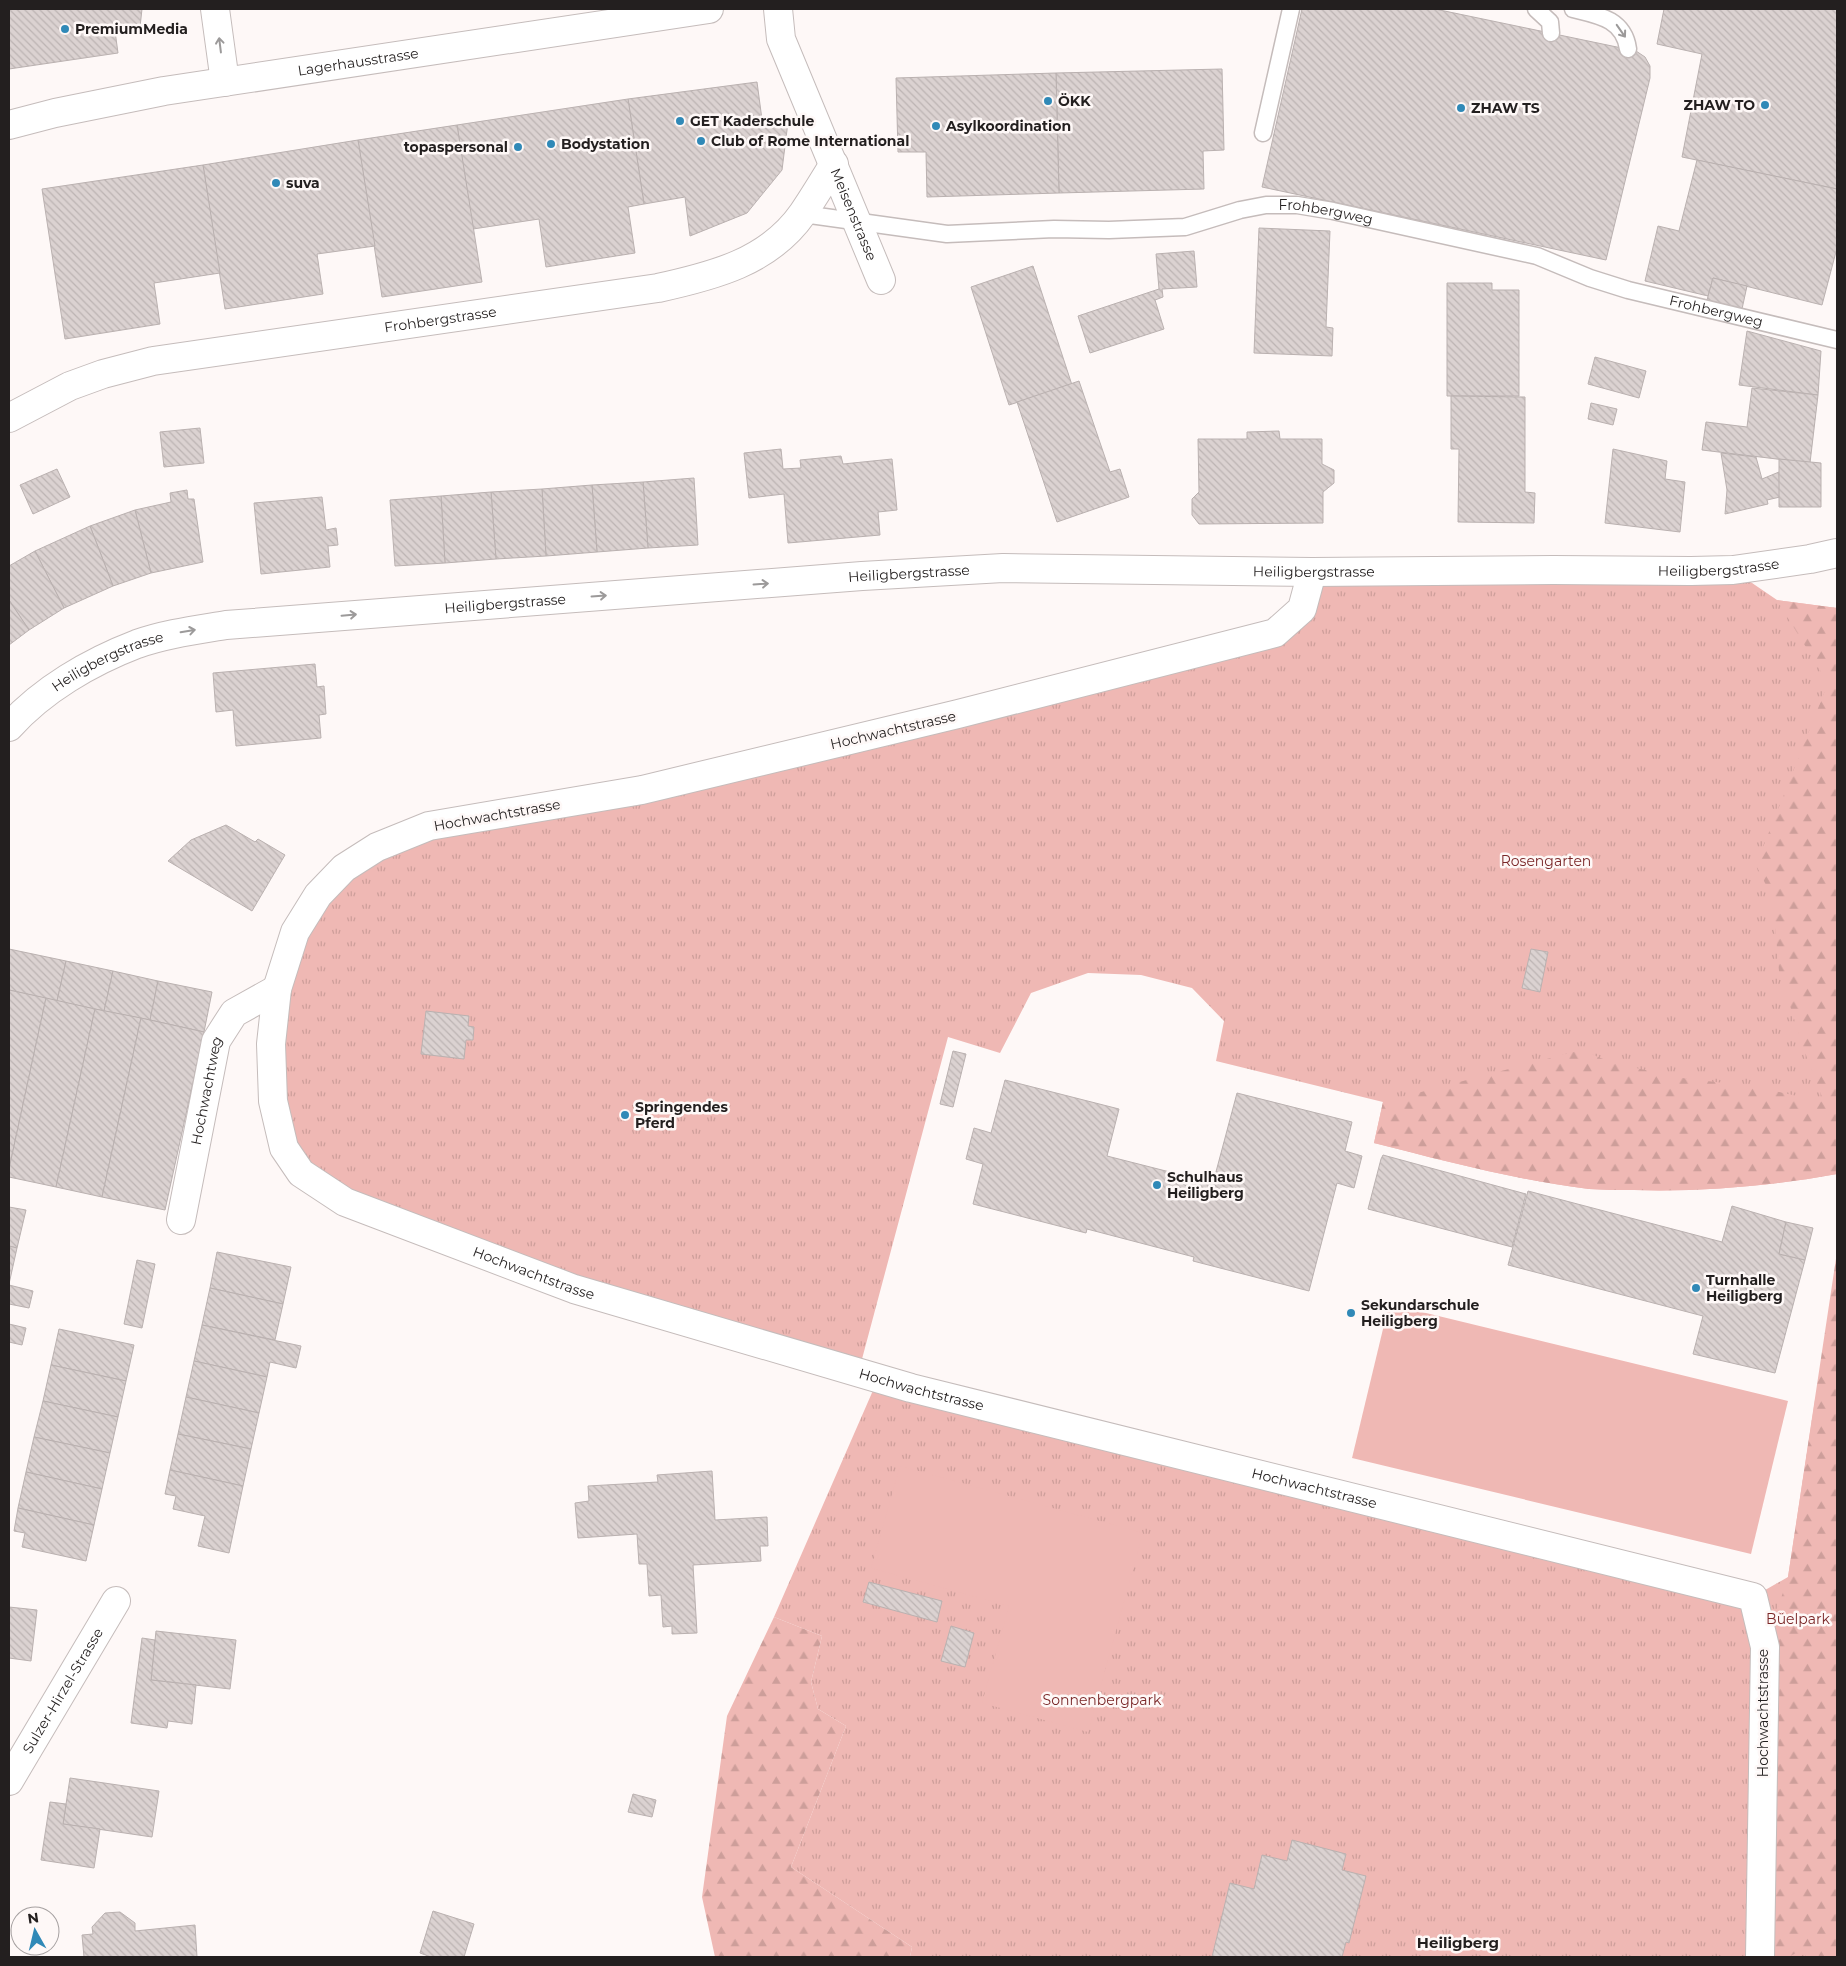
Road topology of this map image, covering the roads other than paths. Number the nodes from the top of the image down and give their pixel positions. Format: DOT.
graph roads {
  1 [pos="215,9"];
  2 [pos="709,9"];
  3 [pos="778,9"];
  4 [pos="1291,9"];
  5 [pos="1535,9"];
  6 [pos="1544,9"];
  7 [pos="1573,9"];
  8 [pos="1551,33"];
  9 [pos="1628,48"];
  10 [pos="224,82"];
  11 [pos="9,125"];
  12 [pos="1263,133"];
  13 [pos="834,164"];
  14 [pos="803,214"];
  15 [pos="858,222"];
  16 [pos="881,280"];
  17 [pos="1837,340"];
  18 [pos="9,418"];
  19 [pos="1837,553"];
  20 [pos="1312,572"];
  21 [pos="9,726"];
  22 [pos="277,989"];
  23 [pos="181,1220"];
  24 [pos="116,1601"];
  25 [pos="9,1781"];
  26 [pos="1760,1957"];
  10 -- 1 [label="street, one-way"];
  2 -- 10 [label="street, Lagerhausstrasse"];
  3 -- 13 [label="street, Meisenstrasse"];
  4 -- 12 [label="lane"];
  5 -- 6 [label="lane"];
  5 -- 8 [label="lane"];
  7 -- 9 [label="lane, one-way"];
  10 -- 11 [label="street, Lagerhausstrasse"];
  13 -- 14 [label="street, Frohbergstrasse"];
  13 -- 15 [label="street, Meisenstrasse"];
  14 -- 15 [label="lane, Frohbergweg"];
  14 -- 18 [label="street, Frohbergstrasse"];
  15 -- 16 [label="street, Meisenstrasse"];
  15 -- 17 [label="lane, Frohbergweg"];
  19 -- 20 [label="street, Heiligbergstrasse"];
  21 -- 20 [label="street, Heiligbergstrasse, one-way"];
  20 -- 22 [label="street, Hochwachtstrasse"];
  22 -- 23 [label="street, Hochwachtweg"];
  22 -- 26 [label="street, Hochwachtstrasse"];
  24 -- 25 [label="street, Sulzer-Hirzel-Strasse"];
}
